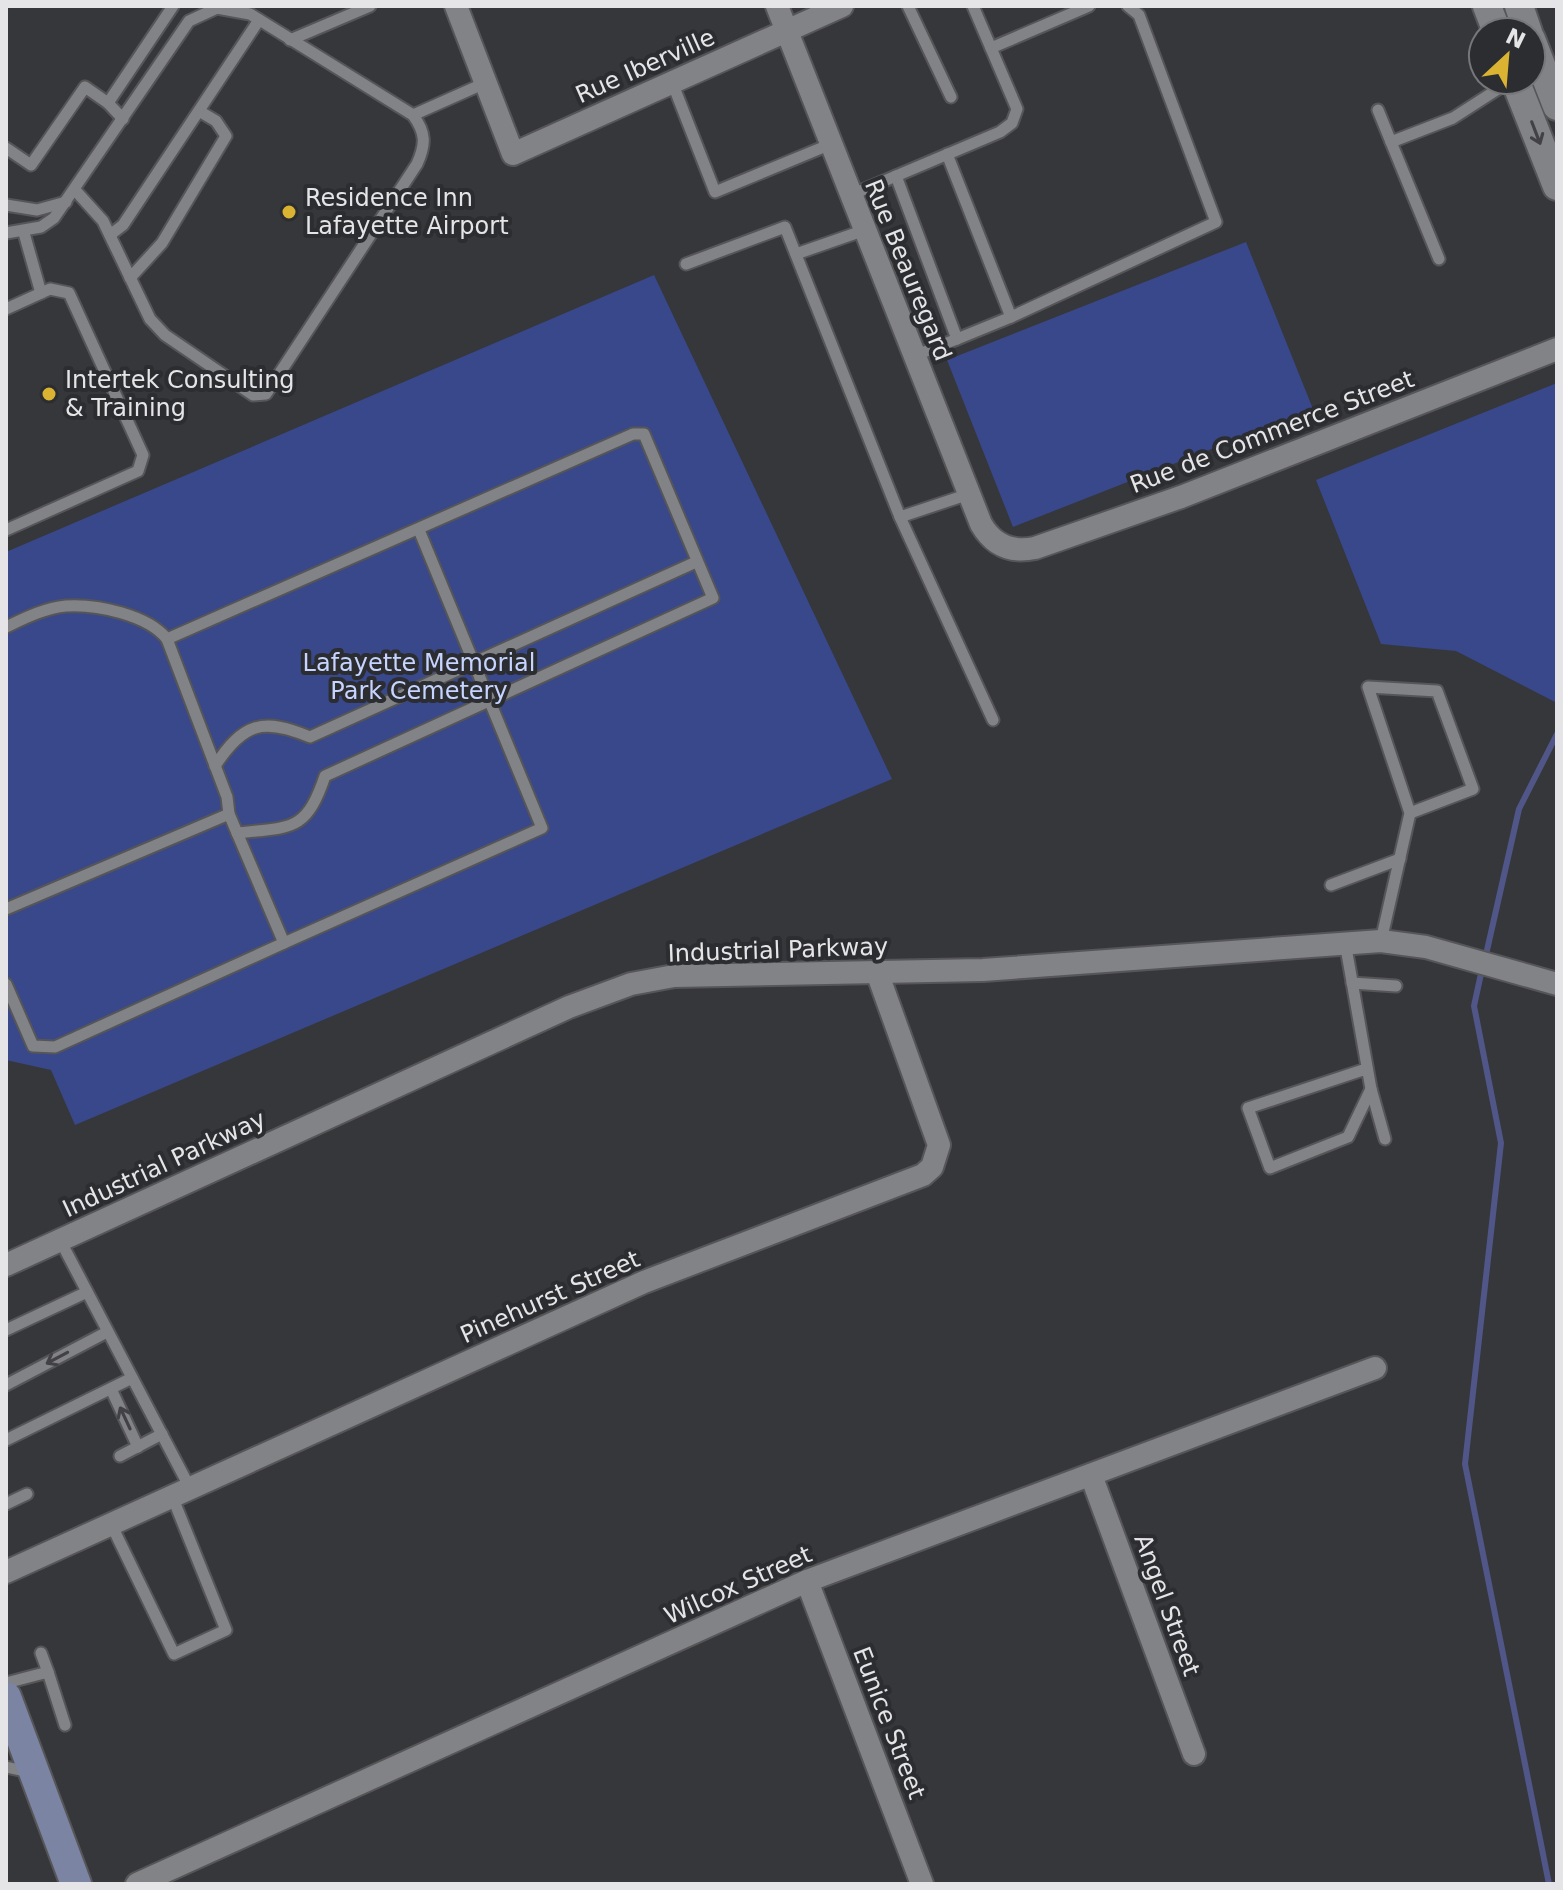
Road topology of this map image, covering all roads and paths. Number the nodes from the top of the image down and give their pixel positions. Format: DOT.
graph roads {
  1 [pos="173,6"];
  2 [pos="370,6"];
  3 [pos="456,6"];
  4 [pos="777,6"];
  5 [pos="842,6"];
  6 [pos="908,6"];
  7 [pos="973,6"];
  8 [pos="1089,6"];
  9 [pos="1128,6"];
  10 [pos="259,20"];
  11 [pos="786,31"];
  12 [pos="290,40"];
  13 [pos="991,48"];
  14 [pos="672,82"];
  15 [pos="485,83"];
  16 [pos="1547,88"];
  17 [pos="1488,96"];
  18 [pos="1520,96"];
  19 [pos="951,97"];
  20 [pos="108,103"];
  21 [pos="1557,106"];
  22 [pos="1378,110"];
  23 [pos="199,111"];
  24 [pos="413,115"];
  25 [pos="123,119"];
  26 [pos="1391,142"];
  27 [pos="831,144"];
  28 [pos="6,148"];
  29 [pos="947,154"];
  30 [pos="896,176"];
  31 [pos="1557,186"];
  32 [pos="75,190"];
  33 [pos="851,195"];
  34 [pos="66,202"];
  35 [pos="6,205"];
  36 [pos="865,230"];
  37 [pos="6,233"];
  38 [pos="24,233"];
  39 [pos="110,235"];
  40 [pos="796,254"];
  41 [pos="1439,259"];
  42 [pos="686,264"];
  43 [pos="130,278"];
  44 [pos="41,293"];
  45 [pos="6,309"];
  46 [pos="1011,317"];
  47 [pos="957,339"];
  48 [pos="1557,349"];
  49 [pos="914,356"];
  50 [pos="969,494"];
  51 [pos="900,517"];
  52 [pos="6,530"];
  53 [pos="419,530"];
  54 [pos="1002,546"];
  55 [pos="696,562"];
  56 [pos="6,627"];
  57 [pos="167,639"];
  58 [pos="474,662"];
  59 [pos="489,700"];
  60 [pos="993,720"];
  61 [pos="215,766"];
  62 [pos="1410,813"];
  63 [pos="229,814"];
  64 [pos="237,833"];
  65 [pos="1400,859"];
  66 [pos="1331,885"];
  67 [pos="6,909"];
  68 [pos="1345,941"];
  69 [pos="1381,941"];
  70 [pos="284,943"];
  71 [pos="877,972"];
  72 [pos="1352,983"];
  73 [pos="1551,983"];
  74 [pos="6,984"];
  75 [pos="1396,986"];
  76 [pos="1366,1069"];
  77 [pos="1371,1089"];
  78 [pos="1385,1139"];
  79 [pos="60,1240"];
  80 [pos="6,1265"];
  81 [pos="87,1292"];
  82 [pos="6,1330"];
  83 [pos="107,1332"];
  84 [pos="1375,1368"];
  85 [pos="132,1378"];
  86 [pos="6,1385"];
  87 [pos="111,1389"];
  88 [pos="162,1434"];
  89 [pos="6,1440"];
  90 [pos="138,1447"];
  91 [pos="120,1456"];
  92 [pos="1091,1475"];
  93 [pos="181,1492"];
  94 [pos="27,1494"];
  95 [pos="7,1500"];
  96 [pos="111,1524"];
  97 [pos="6,1572"];
  98 [pos="807,1581"];
  99 [pos="41,1653"];
  100 [pos="48,1672"];
  101 [pos="6,1683"];
  102 [pos="6,1697"];
  103 [pos="65,1725"];
  104 [pos="12,1733"];
  105 [pos="1194,1754"];
  106 [pos="20,1770"];
  107 [pos="76,1884"];
  108 [pos="137,1884"];
  109 [pos="922,1884"];
  1 -- 20 [label="lane"];
  2 -- 12 [label="lane"];
  3 -- 15 [label="street"];
  4 -- 11 [label="street, Rue Beauregard"];
  5 -- 11 [label="street, Rue Iberville"];
  6 -- 19 [label="lane"];
  7 -- 13 [label="lane"];
  8 -- 13 [label="lane"];
  9 -- 46 [label="lane"];
  10 -- 12 [label="lane"];
  10 -- 23 [label="lane"];
  10 -- 25 [label="lane"];
  11 -- 14 [label="street, Rue Iberville"];
  11 -- 27 [label="street, Rue Beauregard"];
  12 -- 24 [label="lane"];
  13 -- 29 [label="lane"];
  14 -- 15 [label="street, Rue Iberville"];
  14 -- 27 [label="lane"];
  15 -- 24 [label="lane"];
  16 -- 21 [label="street"];
  17 -- 26 [label="lane"];
  18 -- 31 [label="street, one-way"];
  20 -- 25 [label="lane"];
  20 -- 28 [label="lane"];
  22 -- 26 [label="lane"];
  23 -- 39 [label="lane"];
  23 -- 43 [label="lane"];
  24 -- 43 [label="lane"];
  25 -- 32 [label="lane"];
  26 -- 41 [label="lane"];
  27 -- 33 [label="street, Rue Beauregard"];
  29 -- 30 [label="lane"];
  29 -- 46 [label="lane"];
  30 -- 33 [label="lane"];
  30 -- 47 [label="lane"];
  32 -- 34 [label="lane"];
  32 -- 39 [label="lane"];
  33 -- 36 [label="street, Rue Beauregard"];
  34 -- 35 [label="lane"];
  34 -- 38 [label="lane"];
  36 -- 40 [label="lane"];
  36 -- 49 [label="street, Rue Beauregard"];
  37 -- 38 [label="lane"];
  38 -- 44 [label="lane"];
  39 -- 43 [label="lane"];
  40 -- 42 [label="lane"];
  40 -- 51 [label="lane"];
  44 -- 45 [label="lane"];
  44 -- 52 [label="lane"];
  46 -- 47 [label="lane"];
  47 -- 49 [label="lane"];
  48 -- 54 [label="street, Rue de Commerce Street"];
  49 -- 50 [label="street, Rue Beauregard"];
  50 -- 51 [label="lane"];
  50 -- 54 [label="street, Rue Beauregard"];
  51 -- 60 [label="lane"];
  53 -- 55 [label="lane"];
  53 -- 57 [label="lane"];
  53 -- 58 [label="lane"];
  55 -- 58 [label="lane"];
  55 -- 59 [label="lane"];
  56 -- 57 [label="lane"];
  57 -- 61 [label="lane"];
  58 -- 59 [label="lane"];
  58 -- 61 [label="lane"];
  59 -- 64 [label="lane"];
  59 -- 70 [label="lane"];
  61 -- 63 [label="lane"];
  62 -- 62 [label="lane"];
  62 -- 65 [label="lane"];
  63 -- 64 [label="lane"];
  63 -- 67 [label="lane"];
  64 -- 70 [label="lane"];
  65 -- 66 [label="lane"];
  65 -- 69 [label="lane"];
  68 -- 69 [label="street, Industrial Parkway"];
  68 -- 71 [label="street, Industrial Parkway"];
  68 -- 72 [label="lane"];
  69 -- 73 [label="street, Industrial Parkway"];
  70 -- 74 [label="lane"];
  71 -- 79 [label="street, Industrial Parkway"];
  71 -- 93 [label="street, Pinehurst Street"];
  72 -- 75 [label="lane"];
  72 -- 76 [label="lane"];
  76 -- 77 [label="lane"];
  76 -- 77 [label="lane"];
  77 -- 78 [label="lane"];
  79 -- 80 [label="street, Industrial Parkway"];
  79 -- 81 [label="lane"];
  81 -- 82 [label="lane"];
  81 -- 83 [label="lane"];
  83 -- 85 [label="lane"];
  83 -- 86 [label="lane, one-way"];
  84 -- 92 [label="street, Wilcox Street"];
  85 -- 87 [label="lane"];
  85 -- 88 [label="lane"];
  87 -- 89 [label="lane"];
  90 -- 87 [label="lane, one-way"];
  88 -- 90 [label="lane"];
  88 -- 93 [label="lane"];
  90 -- 91 [label="lane"];
  92 -- 98 [label="street, Wilcox Street"];
  92 -- 105 [label="street, Angel Street"];
  93 -- 96 [label="street, Pinehurst Street"];
  93 -- 96 [label="lane"];
  94 -- 95 [label="lane"];
  96 -- 97 [label="street, Pinehurst Street"];
  98 -- 108 [label="street, Wilcox Street"];
  98 -- 109 [label="street, Eunice Street"];
  99 -- 100 [label="lane"];
  100 -- 101 [label="lane"];
  100 -- 103 [label="lane"];
  102 -- 104 [label="main road"];
  104 -- 106 [label="main road"];
  106 -- 107 [label="main road"];
}
